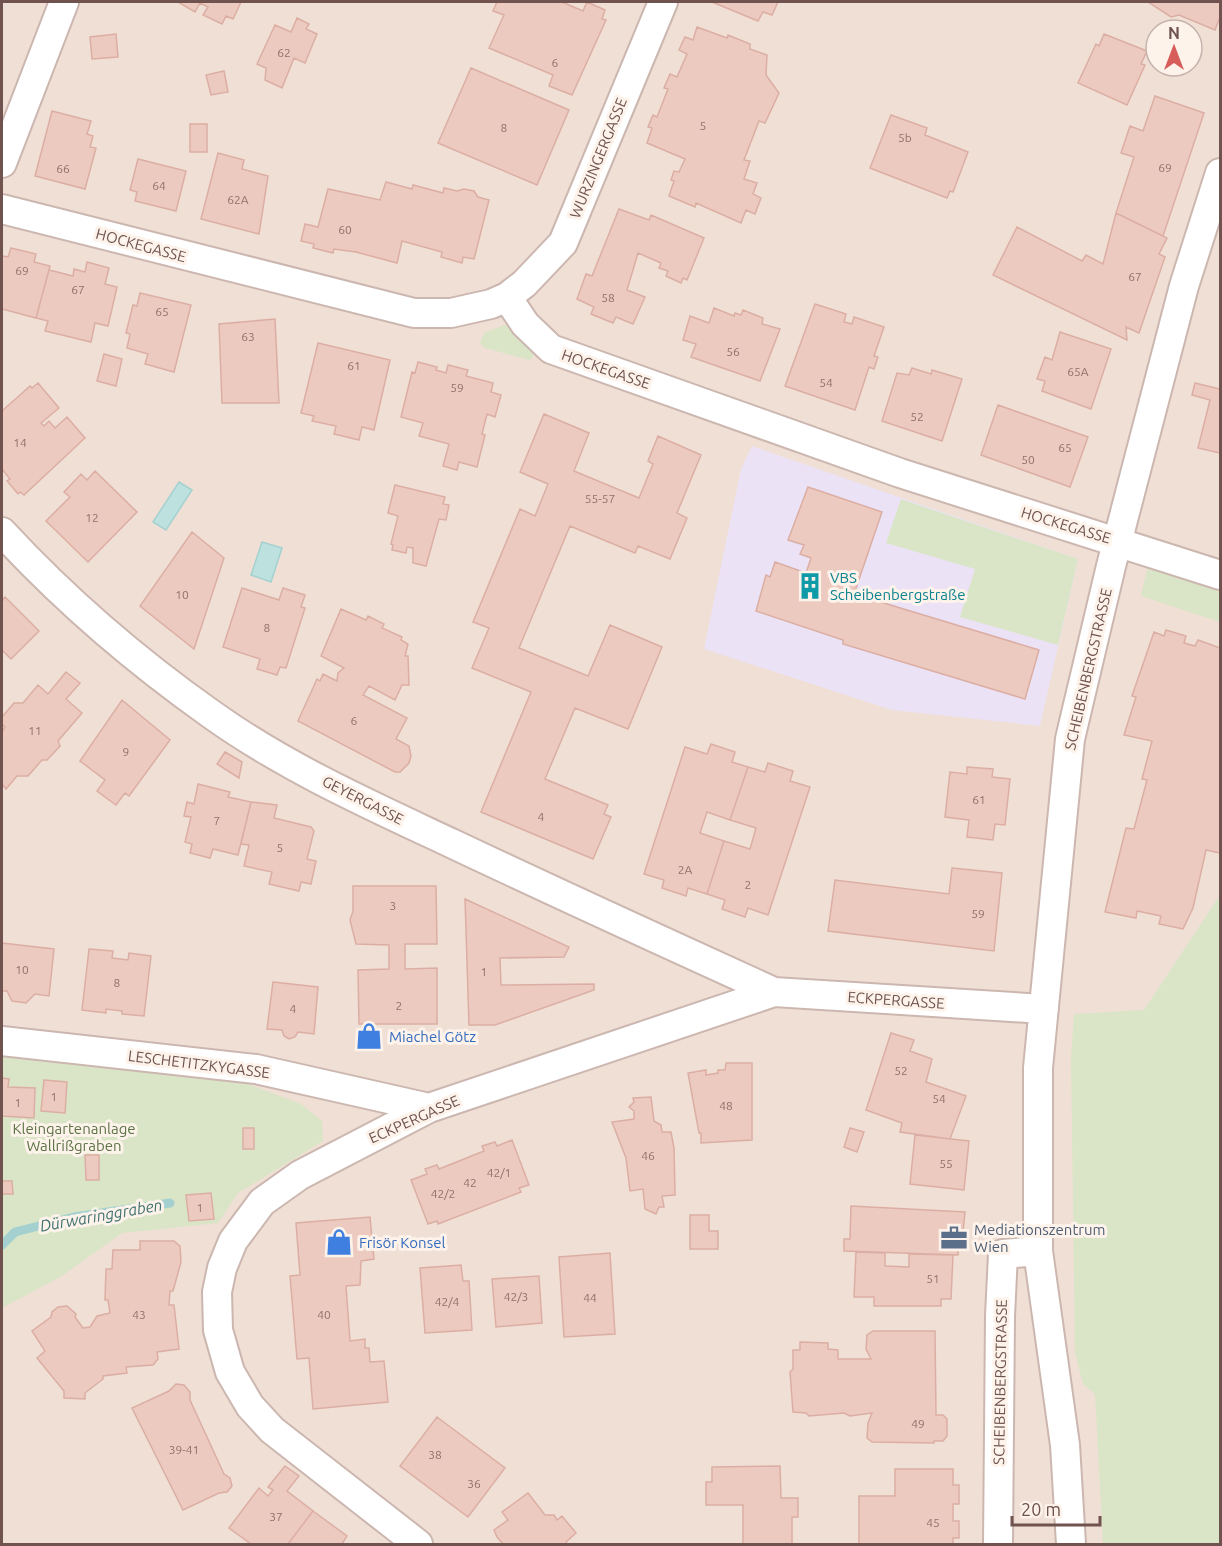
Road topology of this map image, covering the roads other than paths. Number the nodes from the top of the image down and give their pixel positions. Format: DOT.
graph roads {
  1 [pos="64,2"];
  2 [pos="663,2"];
  3 [pos="2,164"];
  4 [pos="1221,173"];
  5 [pos="2,209"];
  6 [pos="507,297"];
  7 [pos="2,532"];
  8 [pos="1118,541"];
  9 [pos="1221,575"];
  10 [pos="774,992"];
  11 [pos="1044,1009"];
  12 [pos="2,1041"];
  13 [pos="429,1108"];
  14 [pos="1038,1251"];
  15 [pos="417,1545"];
  16 [pos="998,1545"];
  17 [pos="1071,1545"];
  1 -- 3 [label="street"];
  2 -- 6 [label="street, WURZINGERGASSE"];
  4 -- 8 [label="street, SCHEIBENBERGSTRASSE"];
  5 -- 6 [label="street, HOCKEGASSE"];
  6 -- 8 [label="street, HOCKEGASSE"];
  7 -- 10 [label="street, GEYERGASSE"];
  8 -- 9 [label="street, HOCKEGASSE"];
  8 -- 11 [label="street, SCHEIBENBERGSTRASSE"];
  10 -- 11 [label="street, ECKPERGASSE"];
  10 -- 13 [label="street, ECKPERGASSE"];
  11 -- 14 [label="street, SCHEIBENBERGSTRASSE"];
  12 -- 13 [label="street, LESCHETITZKYGASSE"];
  13 -- 15 [label="street, ECKPERGASSE"];
  14 -- 16 [label="street, SCHEIBENBERGSTRASSE"];
  14 -- 17 [label="street, SCHEIBENBERGSTRASSE"];
}
